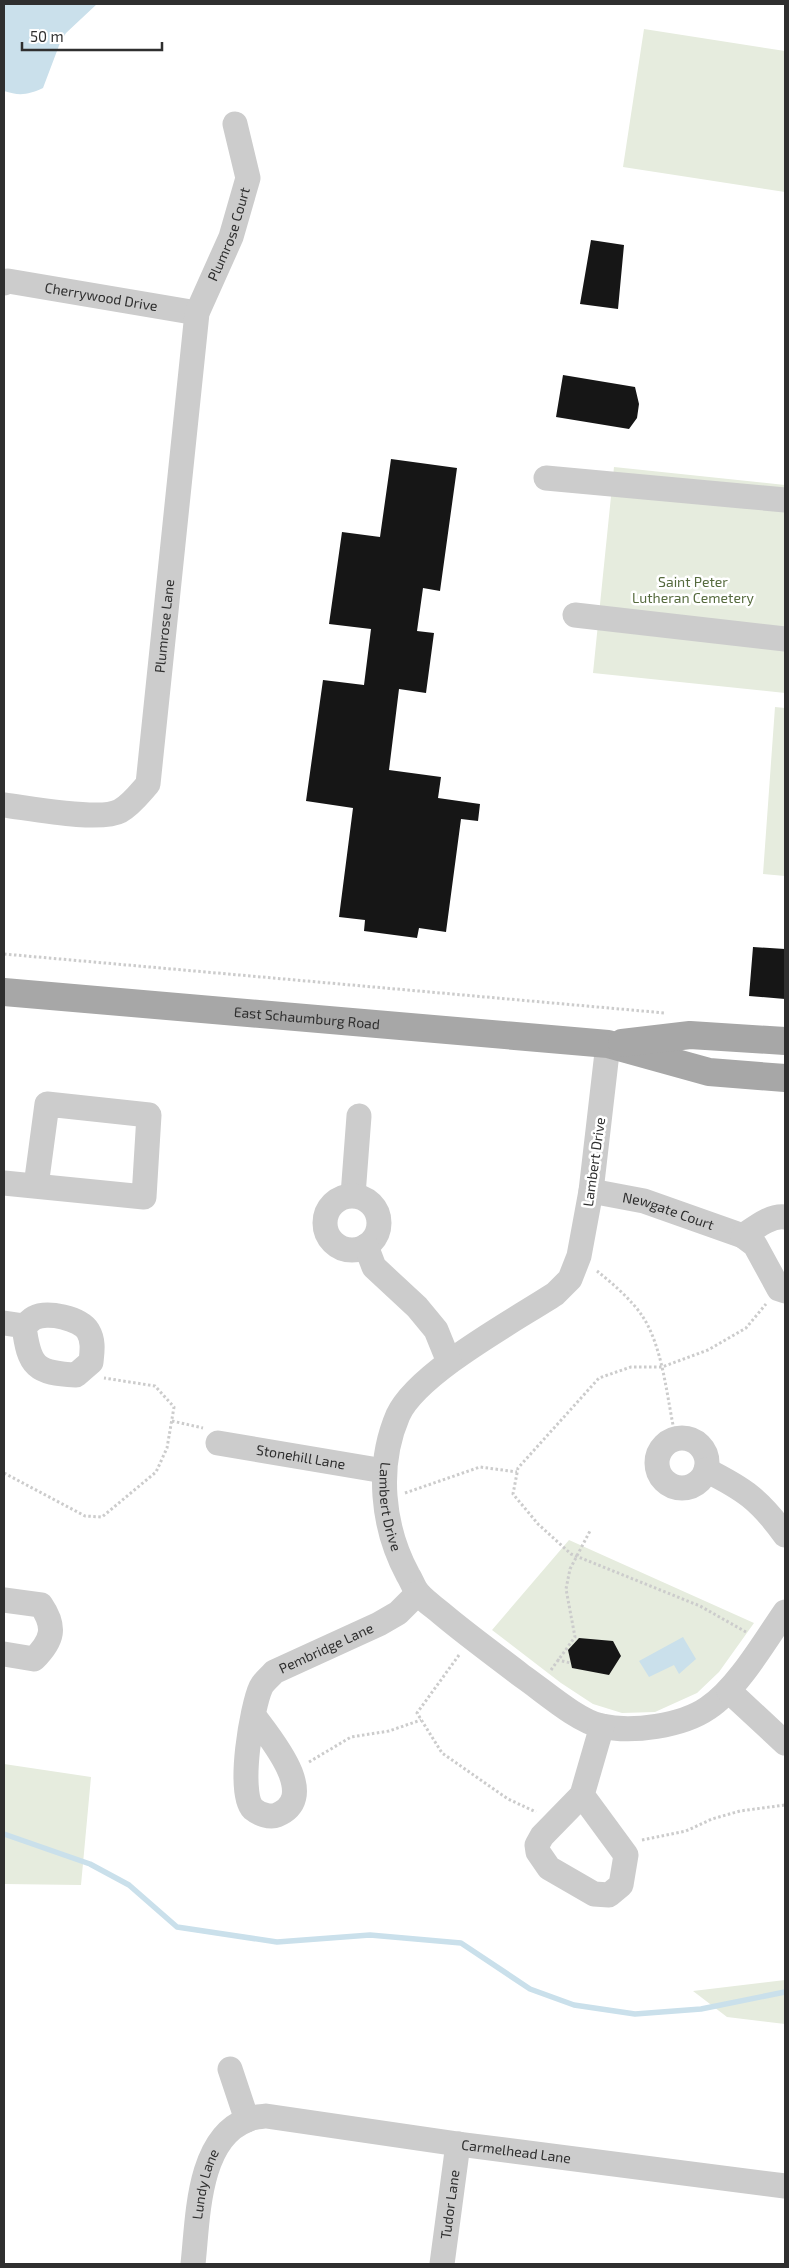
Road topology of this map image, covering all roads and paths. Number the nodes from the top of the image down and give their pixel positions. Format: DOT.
graph roads {
  1 [pos="235,124"];
  2 [pos="4,283"];
  3 [pos="197,313"];
  4 [pos="546,478"];
  5 [pos="785,500"];
  6 [pos="574,615"];
  7 [pos="785,639"];
  8 [pos="4,805"];
  9 [pos="4,954"];
  10 [pos="4,992"];
  11 [pos="669,1014"];
  12 [pos="785,1041"];
  13 [pos="608,1044"];
  14 [pos="785,1078"];
  15 [pos="359,1116"];
  16 [pos="4,1183"];
  17 [pos="36,1186"];
  18 [pos="591,1191"];
  19 [pos="353,1195"];
  20 [pos="785,1217"];
  21 [pos="743,1236"];
  22 [pos="366,1246"];
  23 [pos="579,1256"];
  24 [pos="782,1290"];
  25 [pos="14,1324"];
  26 [pos="91,1362"];
  27 [pos="449,1362"];
  28 [pos="662,1367"];
  29 [pos="172,1421"];
  30 [pos="676,1439"];
  31 [pos="218,1443"];
  32 [pos="706,1470"];
  33 [pos="384,1471"];
  34 [pos="517,1472"];
  35 [pos="4,1473"];
  36 [pos="384,1498"];
  37 [pos="590,1530"];
  38 [pos="785,1535"];
  39 [pos="576,1556"];
  40 [pos="418,1593"];
  41 [pos="4,1600"];
  42 [pos="785,1612"];
  43 [pos="471,1638"];
  44 [pos="763,1643"];
  45 [pos="4,1654"];
  46 [pos="557,1660"];
  47 [pos="571,1663"];
  48 [pos="542,1690"];
  49 [pos="728,1691"];
  50 [pos="254,1716"];
  51 [pos="421,1720"];
  52 [pos="602,1726"];
  53 [pos="785,1743"];
  54 [pos="291,1769"];
  55 [pos="582,1795"];
  56 [pos="785,1805"];
  57 [pos="554,1823"];
  58 [pos="621,1848"];
  59 [pos="230,2069"];
  60 [pos="247,2120"];
  61 [pos="458,2144"];
  62 [pos="785,2186"];
  63 [pos="193,2264"];
  64 [pos="442,2264"];
  1 -- 3 [label="street, Plumrose Court"];
  2 -- 3 [label="street, Cherrywood Drive"];
  3 -- 8 [label="street, Plumrose Lane"];
  4 -- 5 [label="street"];
  6 -- 7 [label="street"];
  9 -- 11 [label="path"];
  10 -- 13 [label="main road, East Schaumburg Road"];
  12 -- 13 [label="main road, East Schaumburg Road"];
  13 -- 14 [label="main road, East Schaumburg Road"];
  13 -- 18 [label="street, Lambert Drive"];
  15 -- 19 [label="street"];
  16 -- 17 [label="street"];
  17 -- 17 [label="street"];
  18 -- 21 [label="street, Newgate Court"];
  18 -- 23 [label="street, Lambert Drive"];
  19 -- 22 [label="street"];
  19 -- 22 [label="street"];
  20 -- 21 [label="street"];
  21 -- 24 [label="street, Newgate Court"];
  22 -- 27 [label="street"];
  23 -- 27 [label="street, Lambert Drive"];
  23 -- 28 [label="path"];
  24 -- 28 [label="path"];
  25 -- 26 [label="street"];
  25 -- 26 [label="street"];
  26 -- 29 [label="path"];
  27 -- 33 [label="street, Lambert Drive"];
  28 -- 30 [label="path"];
  28 -- 34 [label="path"];
  29 -- 31 [label="path"];
  29 -- 35 [label="path"];
  30 -- 32 [label="street"];
  30 -- 32 [label="street"];
  31 -- 33 [label="street, Stonehill Lane"];
  32 -- 38 [label="street"];
  33 -- 36 [label="street, Lambert Drive"];
  34 -- 36 [label="path"];
  34 -- 39 [label="path"];
  36 -- 40 [label="street, Lambert Drive"];
  37 -- 39 [label="path"];
  39 -- 44 [label="path"];
  39 -- 46 [label="path"];
  40 -- 43 [label="street, Lambert Drive"];
  40 -- 50 [label="street, Pembridge Lane"];
  41 -- 45 [label="street"];
  42 -- 44 [label="street, Lambert Drive"];
  43 -- 48 [label="street, Lambert Drive"];
  43 -- 51 [label="path"];
  44 -- 49 [label="street, Lambert Drive"];
  46 -- 47 [label="path"];
  46 -- 48 [label="path"];
  48 -- 52 [label="street, Lambert Drive"];
  49 -- 52 [label="street, Lambert Drive"];
  49 -- 53 [label="street"];
  50 -- 54 [label="street, Pembridge Lane"];
  50 -- 54 [label="street, Pembridge Lane"];
  51 -- 54 [label="path"];
  51 -- 57 [label="path"];
  52 -- 55 [label="street"];
  55 -- 57 [label="street"];
  55 -- 58 [label="street"];
  56 -- 58 [label="path"];
  57 -- 58 [label="street"];
  59 -- 60 [label="street"];
  60 -- 61 [label="street, Carmelhead Lane"];
  60 -- 63 [label="street, Lundy Lane"];
  61 -- 62 [label="street, Carmelhead Lane"];
  61 -- 64 [label="street, Tudor Lane"];
}
